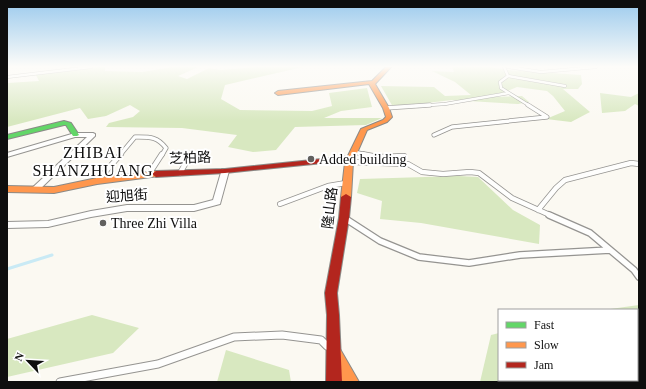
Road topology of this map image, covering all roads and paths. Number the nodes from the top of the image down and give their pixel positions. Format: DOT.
graph roads {
  1 [pos="346,85"];
  2 [pos="373,85"];
  3 [pos="501,85"];
  4 [pos="559,85"];
  5 [pos="564,86"];
  6 [pos="278,93"];
  7 [pos="509,93"];
  8 [pos="386,108"];
  9 [pos="75,135"];
  10 [pos="434,135"];
  11 [pos="7,137"];
  12 [pos="191,153"];
  13 [pos="7,155"];
  14 [pos="404,156"];
  15 [pos="351,157"];
  16 [pos="639,164"];
  17 [pos="225,171"];
  18 [pos="180,173"];
  19 [pos="149,174"];
  20 [pos="97,180"];
  21 [pos="348,182"];
  22 [pos="7,189"];
  23 [pos="35,189"];
  24 [pos="280,204"];
  25 [pos="538,210"];
  26 [pos="344,218"];
  27 [pos="7,224"];
  28 [pos="610,250"];
  29 [pos="639,277"];
  30 [pos="334,353"];
  31 [pos="60,382"];
  32 [pos="334,382"];
  33 [pos="351,382"];
  1 -- 6 [label="street"];
  2 -- 8 [label="street"];
  3 -- 7 [label="lane"];
  4 -- 5 [label="lane"];
  7 -- 8 [label="lane"];
  7 -- 10 [label="lane"];
  8 -- 15 [label="street, 隆山路"];
  9 -- 11 [label="street"];
  9 -- 13 [label="street"];
  9 -- 23 [label="street"];
  12 -- 18 [label="lane"];
  14 -- 15 [label="lane"];
  15 -- 17 [label="street, 芝柏路"];
  15 -- 21 [label="street, 隆山路"];
  15 -- 25 [label="lane"];
  16 -- 25 [label="lane"];
  17 -- 18 [label="street, 芝柏路"];
  17 -- 27 [label="street, 迎旭街"];
  18 -- 19 [label="street, 芝柏路"];
  19 -- 20 [label="street, 芝柏路"];
  19 -- 20 [label="lane"];
  20 -- 23 [label="street, 芝柏路"];
  21 -- 24 [label="lane"];
  21 -- 26 [label="street, 隆山路"];
  22 -- 23 [label="street, 芝柏路"];
  25 -- 28 [label="lane"];
  26 -- 28 [label="lane"];
  26 -- 30 [label="street, 隆山路"];
  28 -- 29 [label="lane"];
  30 -- 31 [label="lane"];
  30 -- 32 [label="street, 隆山路"];
  30 -- 33 [label="street"];
}
